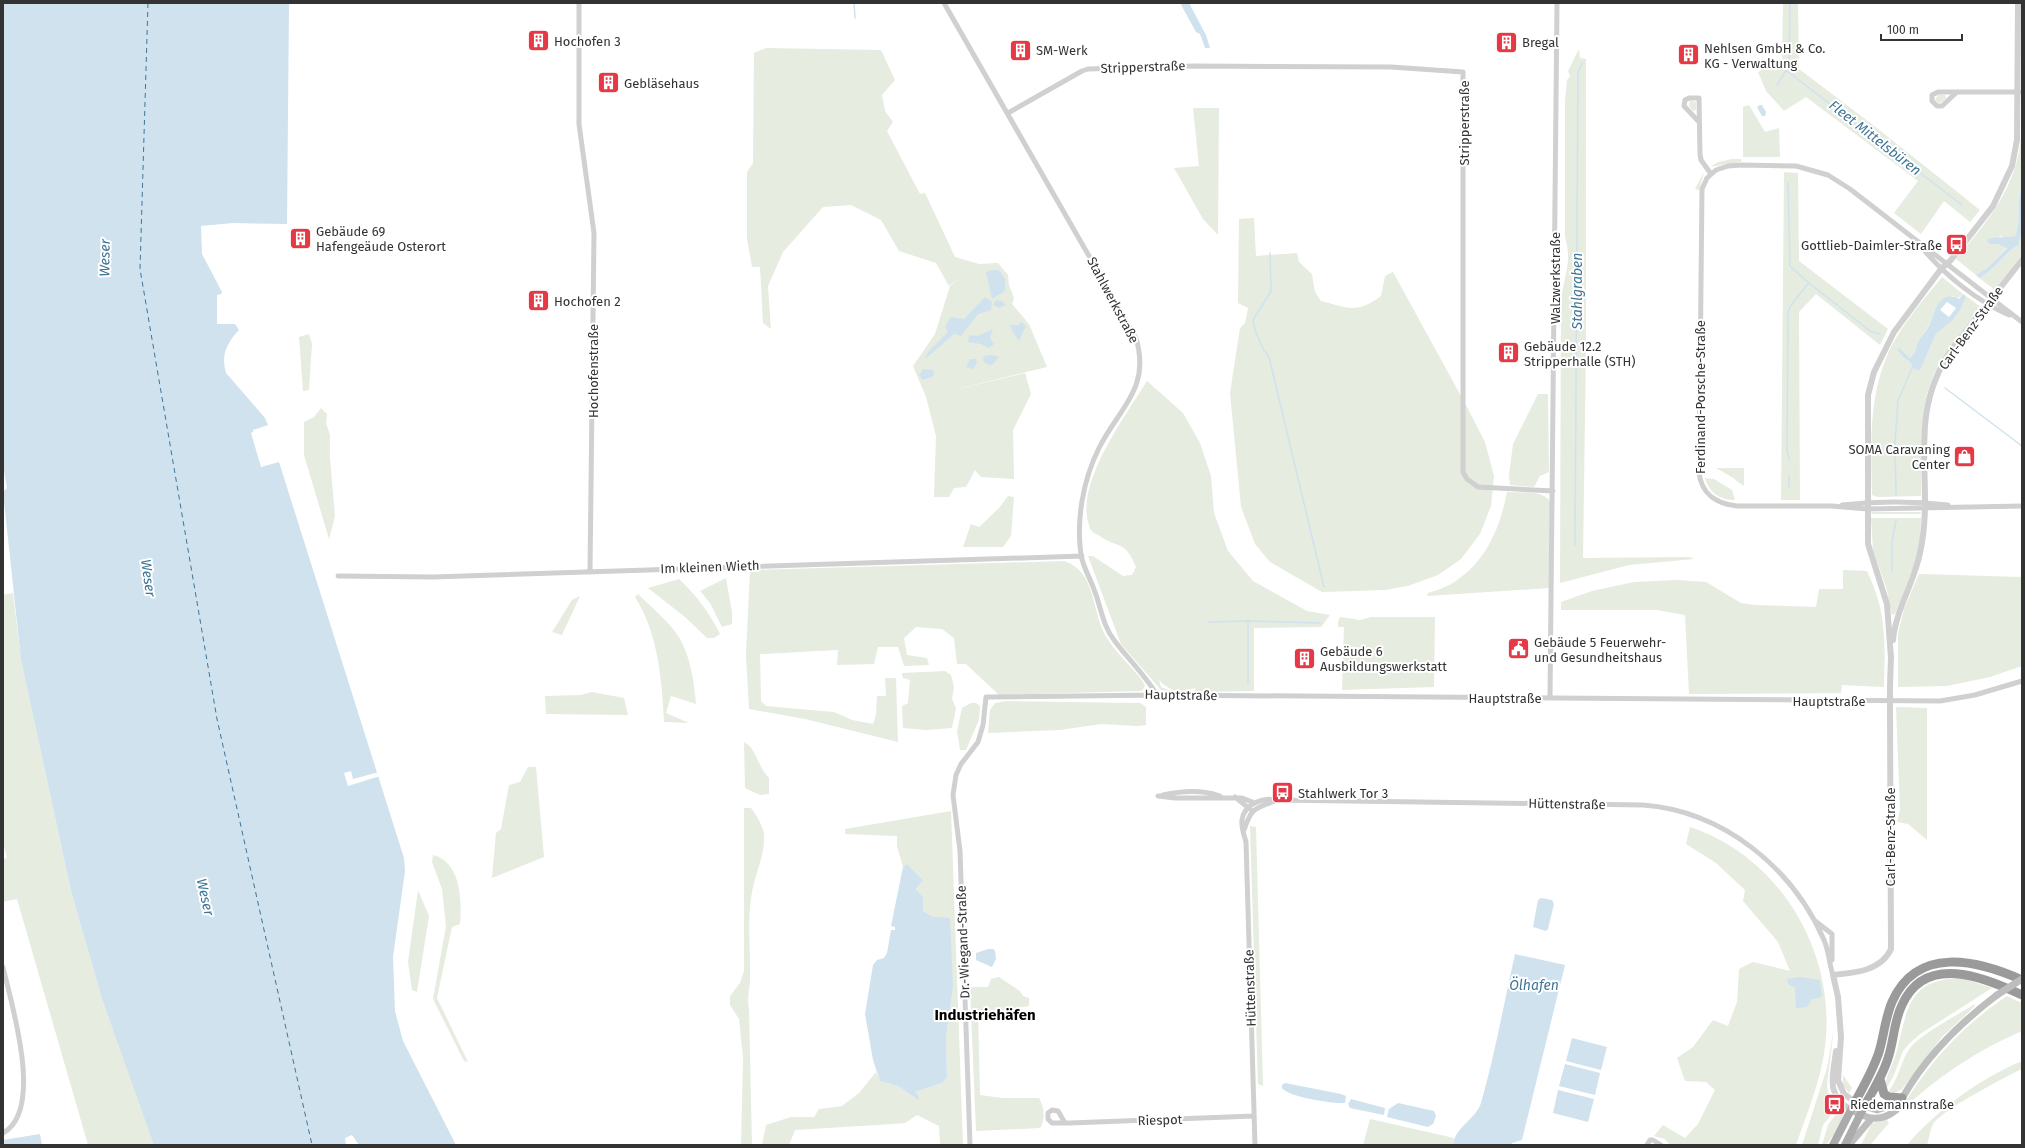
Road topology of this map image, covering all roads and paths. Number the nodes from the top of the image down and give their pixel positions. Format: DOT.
graph roads {
  1 [pos="579,3"];
  2 [pos="944,3"];
  3 [pos="1557,3"];
  4 [pos="2018,3"];
  5 [pos="1957,92"];
  6 [pos="2020,92"];
  7 [pos="1008,113"];
  8 [pos="1699,122"];
  9 [pos="1711,174"];
  10 [pos="1916,241"];
  11 [pos="2022,260"];
  12 [pos="1946,264"];
  13 [pos="1941,269"];
  14 [pos="1992,299"];
  15 [pos="1987,305"];
  16 [pos="2020,321"];
  17 [pos="1553,491"];
  18 [pos="1867,502"];
  19 [pos="1924,502"];
  20 [pos="1832,506"];
  21 [pos="1959,506"];
  22 [pos="2022,506"];
  23 [pos="1867,509"];
  24 [pos="1924,509"];
  25 [pos="1082,556"];
  26 [pos="590,571"];
  27 [pos="338,576"];
  28 [pos="1891,658"];
  29 [pos="2022,681"];
  30 [pos="1157,695"];
  31 [pos="1550,698"];
  32 [pos="961,764"];
  33 [pos="1158,796"];
  34 [pos="1235,798"];
  35 [pos="1277,800"];
  36 [pos="1254,803"];
  37 [pos="1248,809"];
  38 [pos="1254,810"];
  39 [pos="1244,831"];
  40 [pos="1813,918"];
  41 [pos="3,967"];
  42 [pos="1833,975"];
  43 [pos="2022,980"];
  44 [pos="2022,995"];
  45 [pos="1840,1028"];
  46 [pos="1880,1079"];
  47 [pos="1901,1101"];
  48 [pos="1853,1106"];
  49 [pos="1862,1111"];
  50 [pos="1254,1116"];
  51 [pos="1871,1119"];
  52 [pos="1065,1123"];
  53 [pos="3,1133"];
  54 [pos="970,1145"];
  55 [pos="1255,1145"];
  56 [pos="1647,1145"];
  57 [pos="1661,1145"];
  58 [pos="1833,1145"];
  59 [pos="1845,1145"];
  60 [pos="1849,1145"];
  1 -- 26 [label="street, Hochofenstraße"];
  2 -- 7 [label="street, Stahlwerkstraße"];
  3 -- 17 [label="street, Walzwerkstraße"];
  4 -- 6 [label="street, Carl-Benz-Straße"];
  5 -- 5 [label="street"];
  5 -- 6 [label="street"];
  6 -- 12 [label="street, Carl-Benz-Straße"];
  7 -- 17 [label="street, Stripperstraße"];
  7 -- 25 [label="street, Stahlwerkstraße"];
  8 -- 8 [label="street"];
  8 -- 9 [label="street"];
  9 -- 10 [label="street"];
  9 -- 20 [label="street, Ferdinand-Porsche-Straße"];
  10 -- 12 [label="street"];
  10 -- 13 [label="street"];
  11 -- 14 [label="street, Carl-Benz-Straße"];
  12 -- 13 [label="street, Carl-Benz-Straße"];
  12 -- 14 [label="street"];
  13 -- 15 [label="street"];
  13 -- 18 [label="street, Carl-Benz-Straße"];
  14 -- 15 [label="street, Carl-Benz-Straße"];
  14 -- 16 [label="street"];
  15 -- 16 [label="street"];
  15 -- 19 [label="street, Carl-Benz-Straße"];
  17 -- 31 [label="street, Walzwerkstraße"];
  18 -- 19 [label="street, Ferdinand-Porsche-Straße"];
  18 -- 20 [label="street, Ferdinand-Porsche-Straße"];
  18 -- 23 [label="street, Carl-Benz-Straße"];
  19 -- 21 [label="street, Ferdinand-Porsche-Straße"];
  19 -- 24 [label="street, Carl-Benz-Straße"];
  20 -- 23 [label="street, Ferdinand-Porsche-Straße"];
  21 -- 22 [label="street"];
  21 -- 24 [label="street, Ferdinand-Porsche-Straße"];
  23 -- 24 [label="street, Ferdinand-Porsche-Straße"];
  23 -- 28 [label="street, Carl-Benz-Straße"];
  24 -- 28 [label="street, Carl-Benz-Straße"];
  25 -- 26 [label="street, Im kleinen Wieth"];
  25 -- 30 [label="street, Stahlwerkstraße"];
  26 -- 27 [label="street, Im kleinen Wieth"];
  28 -- 42 [label="street, Carl-Benz-Straße, bridge"];
  29 -- 31 [label="street, Hauptstraße"];
  30 -- 31 [label="street, Hauptstraße"];
  30 -- 32 [label="street, Hauptstraße"];
  32 -- 54 [label="street, Dr.-Wiegand-Straße"];
  33 -- 34 [label="street"];
  34 -- 36 [label="street"];
  34 -- 37 [label="street"];
  35 -- 36 [label="street, Hüttenstraße"];
  35 -- 38 [label="street, Hüttenstraße"];
  35 -- 40 [label="street, Hüttenstraße"];
  36 -- 37 [label="street"];
  37 -- 38 [label="street"];
  37 -- 39 [label="street, Hüttenstraße"];
  38 -- 39 [label="street, Hüttenstraße"];
  39 -- 50 [label="street, Hüttenstraße"];
  40 -- 42 [label="street, Hüttenstraße"];
  40 -- 42 [label="street, Hüttenstraße"];
  41 -- 53 [label="street"];
  42 -- 45 [label="street, Hüttenstraße"];
  43 -- 47 [label="main road, bridge"];
  43 -- 48 [label="highway"];
  44 -- 46 [label="highway"];
  45 -- 48 [label="street, Hüttenstraße"];
  45 -- 48 [label="street, Hüttenstraße"];
  46 -- 47 [label="highway"];
  46 -- 49 [label="highway"];
  47 -- 49 [label="main road"];
  47 -- 51 [label="main road"];
  48 -- 49 [label="main road"];
  48 -- 58 [label="main road"];
  49 -- 51 [label="main road"];
  49 -- 59 [label="main road"];
  50 -- 52 [label="street, Riespot"];
  50 -- 55 [label="street, Hüttenstraße"];
  51 -- 60 [label="main road"];
  56 -- 57 [label="street"];
}
